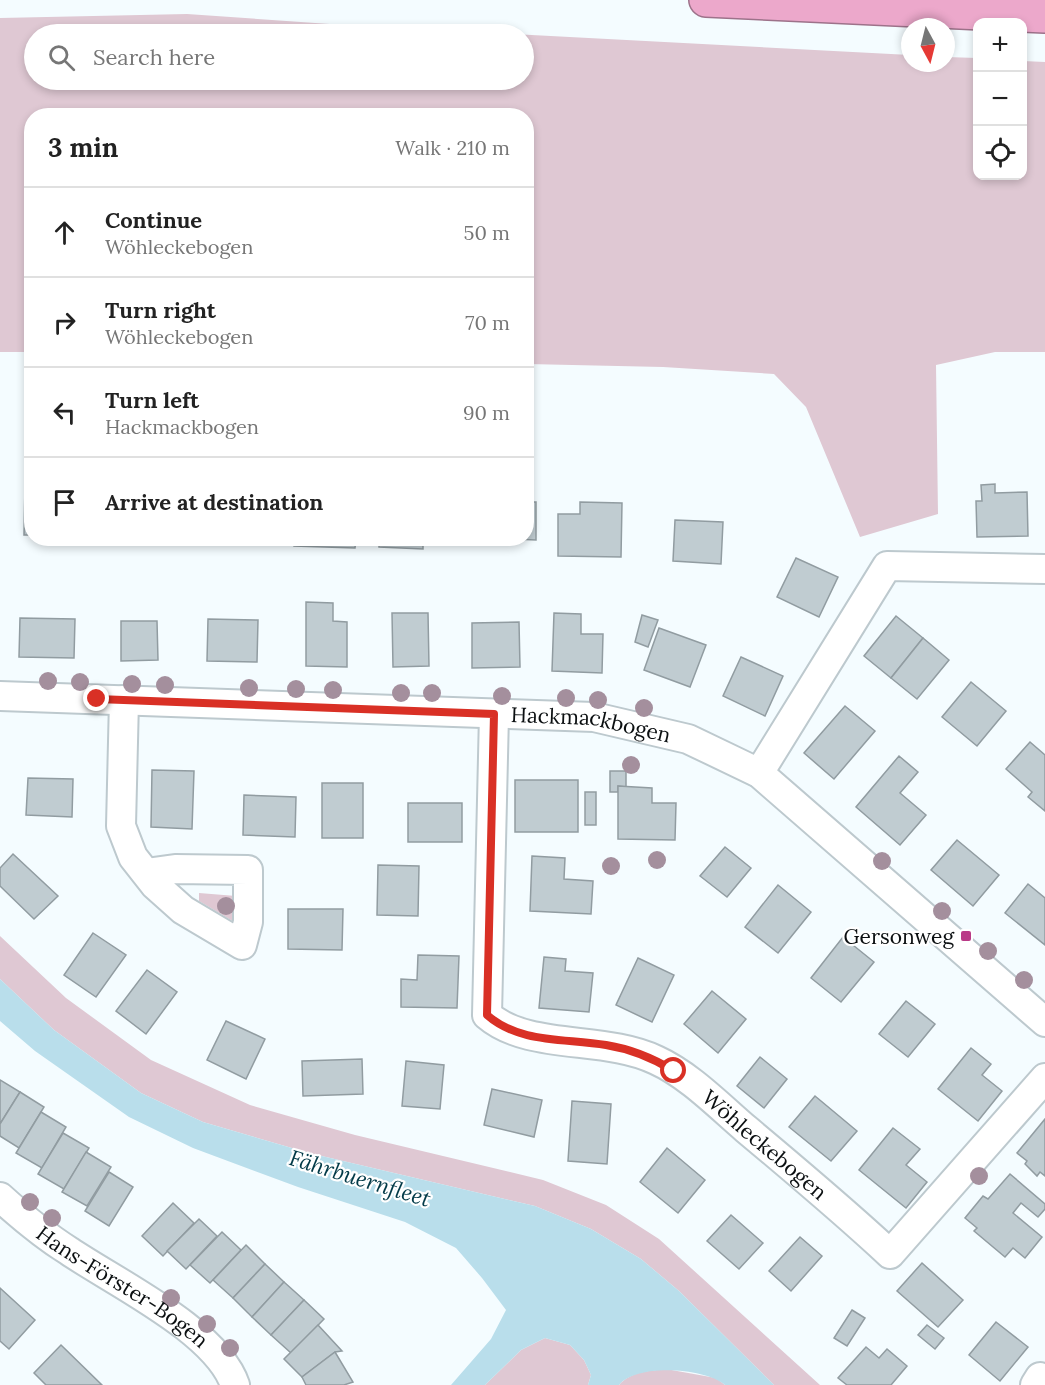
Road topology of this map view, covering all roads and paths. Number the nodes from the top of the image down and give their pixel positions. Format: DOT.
graph roads {
  1 [pos="706,0"];
  2 [pos="1045,16"];
  3 [pos="1045,569"];
  4 [pos="0,696"];
  5 [pos="124,700"];
  6 [pos="494,714"];
  7 [pos="759,773"];
  8 [pos="146,873"];
  9 [pos="1045,1022"];
  10 [pos="1045,1078"];
  11 [pos="0,1197"];
  12 [pos="1045,1380"];
  13 [pos="235,1385"];
  14 [pos="1035,1385"];
  1 -- 2 [label="highway"];
  3 -- 7 [label="street"];
  4 -- 5 [label="street, Hackmackbogen"];
  5 -- 6 [label="street, Hackmackbogen"];
  5 -- 8 [label="street"];
  6 -- 7 [label="street, Hackmackbogen"];
  6 -- 10 [label="street, Wöhleckebogen"];
  7 -- 9 [label="street, Hackmackbogen"];
  11 -- 13 [label="street, Hans-Förster-Bogen"];
  12 -- 14 [label="street"];
}
